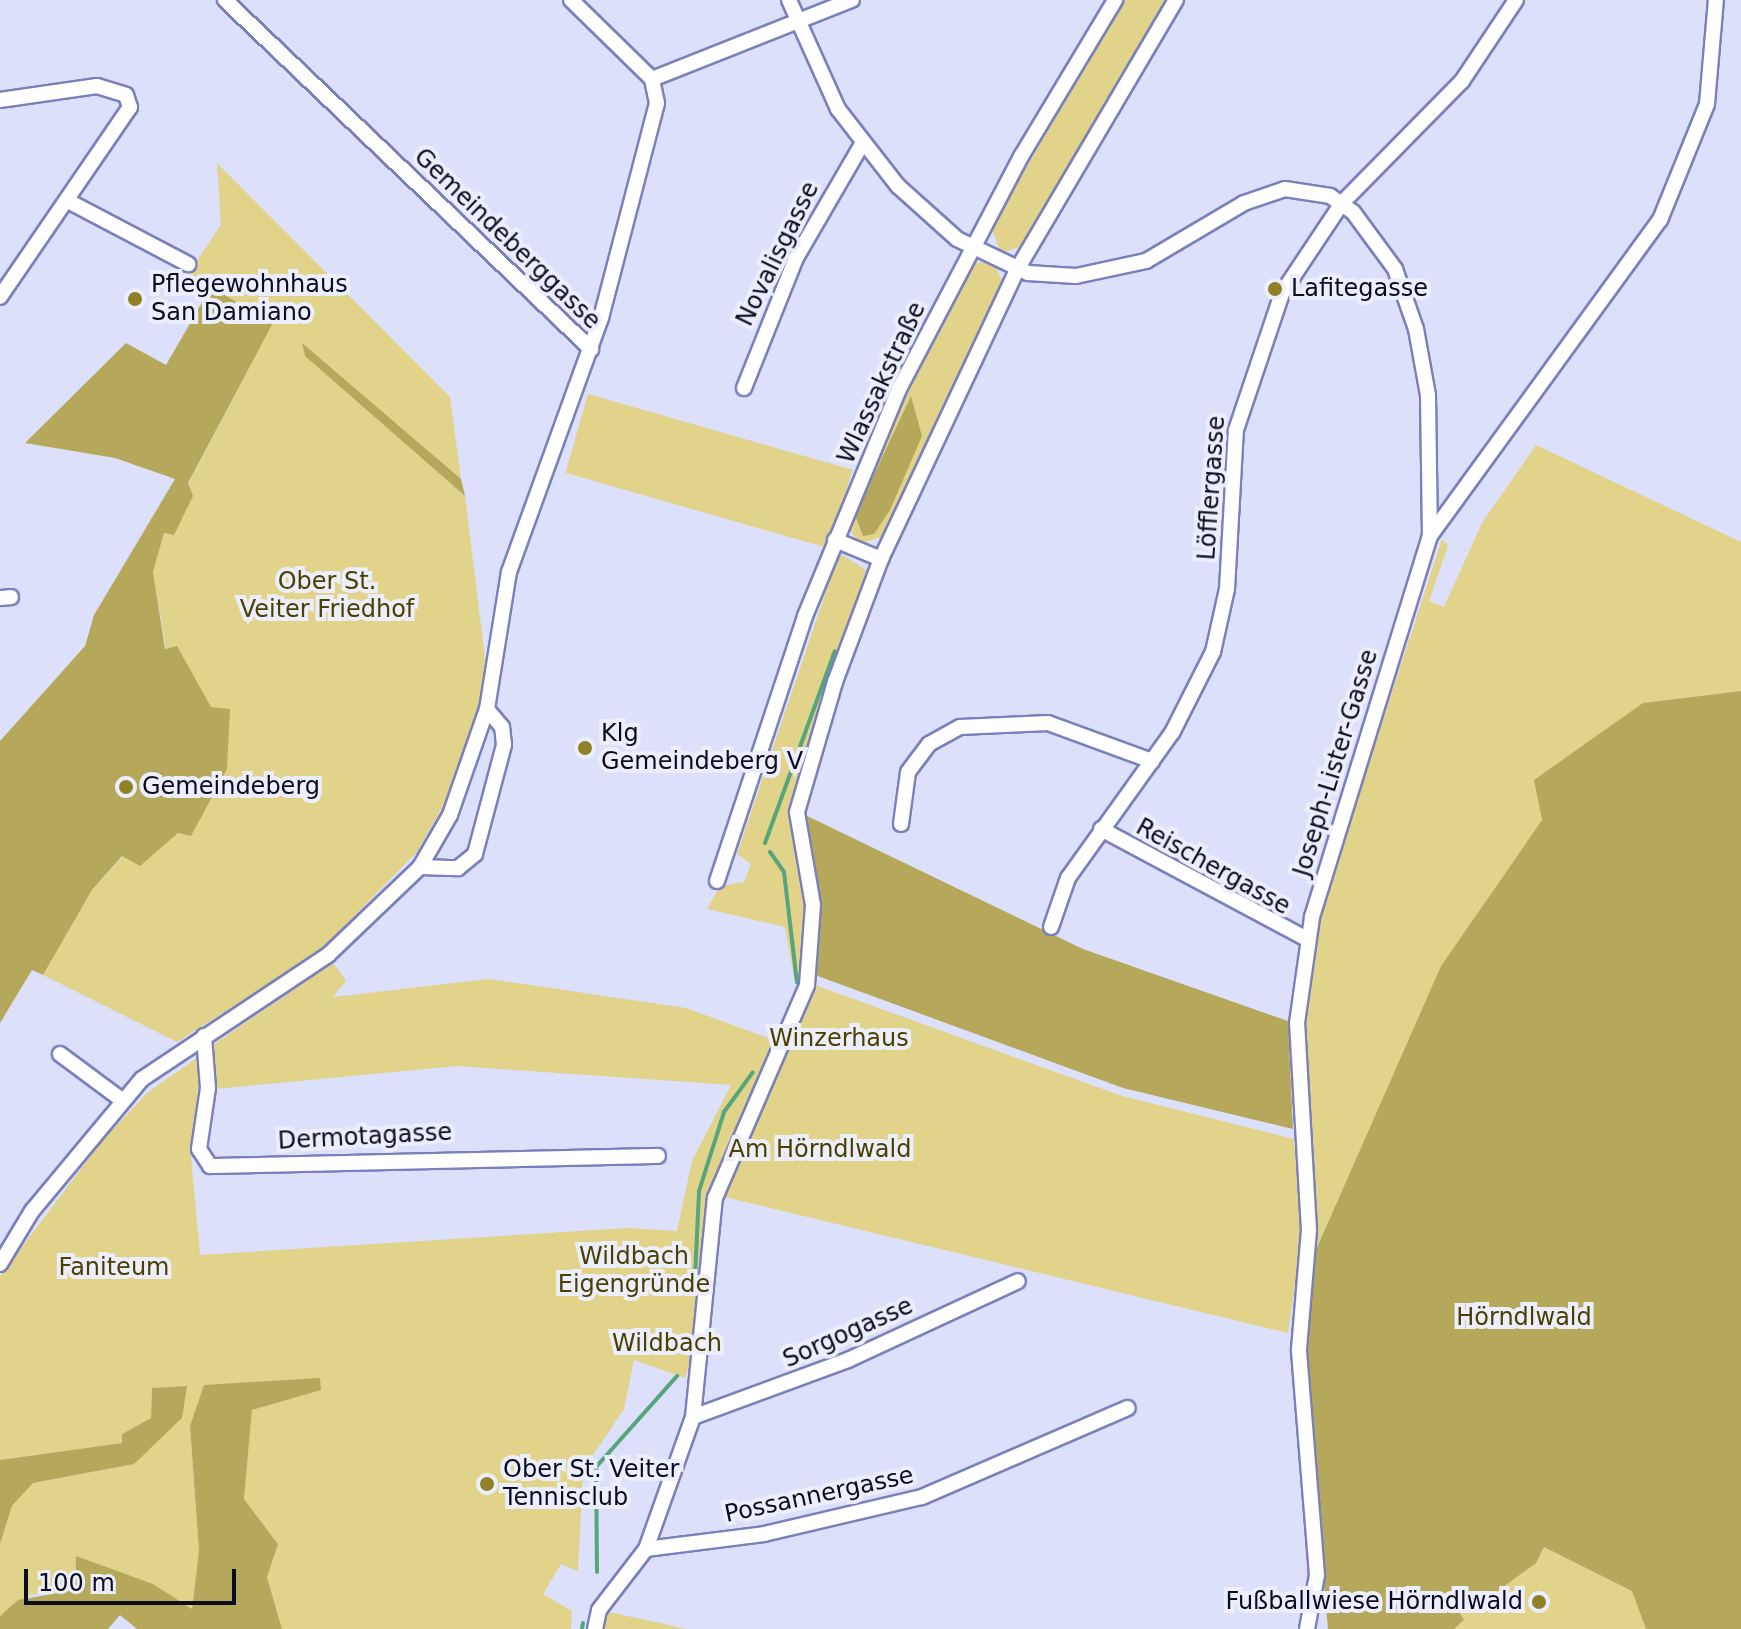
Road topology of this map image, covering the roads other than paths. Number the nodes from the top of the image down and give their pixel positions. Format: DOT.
graph roads {
  1 [pos="225,0"];
  2 [pos="571,0"];
  3 [pos="789,0"];
  4 [pos="852,0"];
  5 [pos="1115,0"];
  6 [pos="1176,0"];
  7 [pos="1716,0"];
  8 [pos="1511,2"];
  9 [pos="794,19"];
  10 [pos="652,79"];
  11 [pos="0,100"];
  12 [pos="862,144"];
  13 [pos="68,201"];
  14 [pos="1342,203"];
  15 [pos="972,247"];
  16 [pos="188,264"];
  17 [pos="1018,268"];
  18 [pos="0,297"];
  19 [pos="591,349"];
  20 [pos="744,388"];
  21 [pos="1430,536"];
  22 [pos="835,540"];
  23 [pos="881,559"];
  24 [pos="487,709"];
  25 [pos="1152,761"];
  26 [pos="901,824"];
  27 [pos="1101,829"];
  28 [pos="420,867"];
  29 [pos="717,881"];
  30 [pos="1051,927"];
  31 [pos="1307,939"];
  32 [pos="204,1036"];
  33 [pos="60,1054"];
  34 [pos="122,1100"];
  35 [pos="658,1156"];
  36 [pos="0,1264"];
  37 [pos="1018,1281"];
  38 [pos="1128,1408"];
  39 [pos="693,1417"];
  40 [pos="646,1549"];
  41 [pos="1309,1628"];
  42 [pos="595,1629"];
  1 -- 19 [label="street, Gemeindeberggasse"];
  2 -- 10 [label="street"];
  3 -- 9 [label="street"];
  4 -- 9 [label="street"];
  5 -- 15 [label="street, Wlassakstraße"];
  6 -- 17 [label="street"];
  7 -- 21 [label="street, Joseph-Lister-Gasse"];
  8 -- 14 [label="street, Löfflergasse"];
  9 -- 10 [label="street"];
  9 -- 12 [label="street"];
  10 -- 19 [label="street"];
  11 -- 13 [label="street"];
  12 -- 15 [label="street"];
  12 -- 20 [label="street, Novalisgasse"];
  13 -- 16 [label="street"];
  13 -- 18 [label="street"];
  14 -- 17 [label="street"];
  14 -- 21 [label="street"];
  14 -- 25 [label="street, Löfflergasse"];
  15 -- 17 [label="street"];
  15 -- 22 [label="street, Wlassakstraße"];
  17 -- 23 [label="street"];
  19 -- 24 [label="street, Gemeindeberggasse"];
  21 -- 31 [label="street, Joseph-Lister-Gasse"];
  22 -- 23 [label="street"];
  22 -- 29 [label="street, Wlassakstraße"];
  23 -- 39 [label="street"];
  24 -- 28 [label="street, Gemeindeberggasse"];
  24 -- 28 [label="street"];
  25 -- 26 [label="street"];
  25 -- 27 [label="street, Löfflergasse"];
  27 -- 30 [label="street, Löfflergasse"];
  27 -- 31 [label="street, Reischergasse"];
  28 -- 32 [label="street, Gemeindeberggasse"];
  31 -- 41 [label="street, Joseph-Lister-Gasse"];
  32 -- 34 [label="street, Gemeindeberggasse"];
  32 -- 35 [label="street, Dermotagasse"];
  33 -- 34 [label="street"];
  34 -- 36 [label="street, Gemeindeberggasse"];
  37 -- 39 [label="street, Sorgogasse"];
  38 -- 40 [label="street, Possannergasse"];
  39 -- 40 [label="street"];
  40 -- 42 [label="street"];
}
